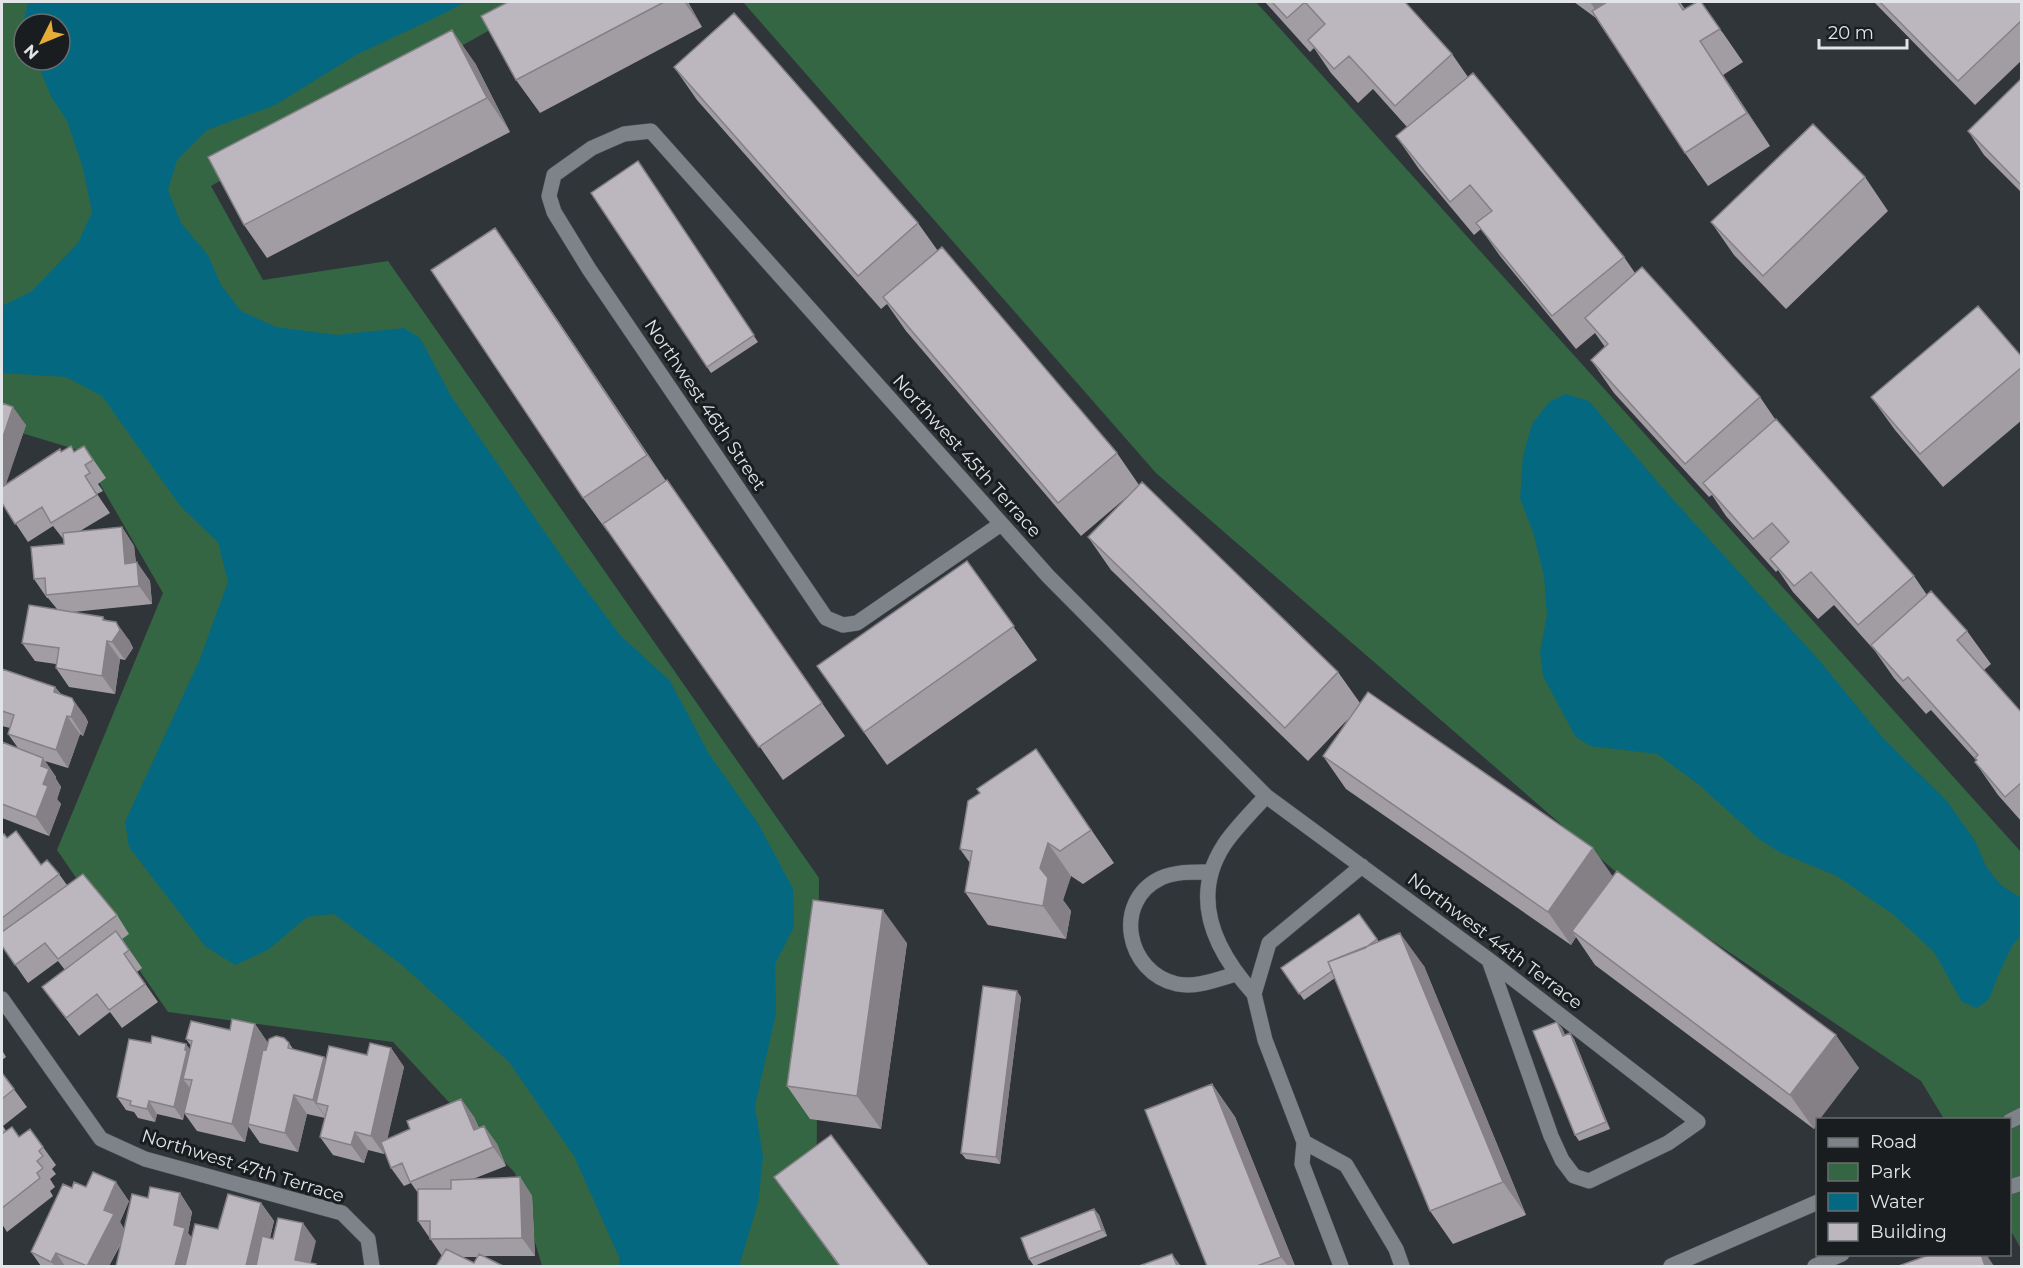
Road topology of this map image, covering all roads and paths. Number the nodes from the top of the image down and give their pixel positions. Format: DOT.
graph roads {
  1 [pos="651,131"];
  2 [pos="1001,524"];
  3 [pos="1266,796"];
  4 [pos="1362,866"];
  5 [pos="1211,872"];
  6 [pos="1489,960"];
  7 [pos="1236,974"];
  8 [pos="1254,994"];
  9 [pos="2,999"];
  10 [pos="1304,1142"];
  11 [pos="1816,1203"];
  12 [pos="1838,1256"];
  13 [pos="372,1266"];
  14 [pos="1341,1266"];
  15 [pos="1402,1266"];
  16 [pos="1671,1266"];
  17 [pos="1815,1266"];
  1 -- 2 [label="street, Northwest 45th Terrace"];
  1 -- 2 [label="street, Northwest 46th Street"];
  2 -- 3 [label="street, Northwest 45th Terrace"];
  3 -- 4 [label="street, Northwest 44th Terrace"];
  3 -- 5 [label="street"];
  4 -- 6 [label="street, Northwest 44th Terrace"];
  4 -- 8 [label="street"];
  5 -- 7 [label="street"];
  5 -- 7 [label="street"];
  6 -- 6 [label="street, Northwest 44th Terrace"];
  7 -- 8 [label="street"];
  8 -- 10 [label="street"];
  9 -- 13 [label="street, Northwest 47th Terrace"];
  10 -- 14 [label="street"];
  10 -- 15 [label="street"];
  11 -- 16 [label="street"];
  12 -- 17 [label="street"];
}
